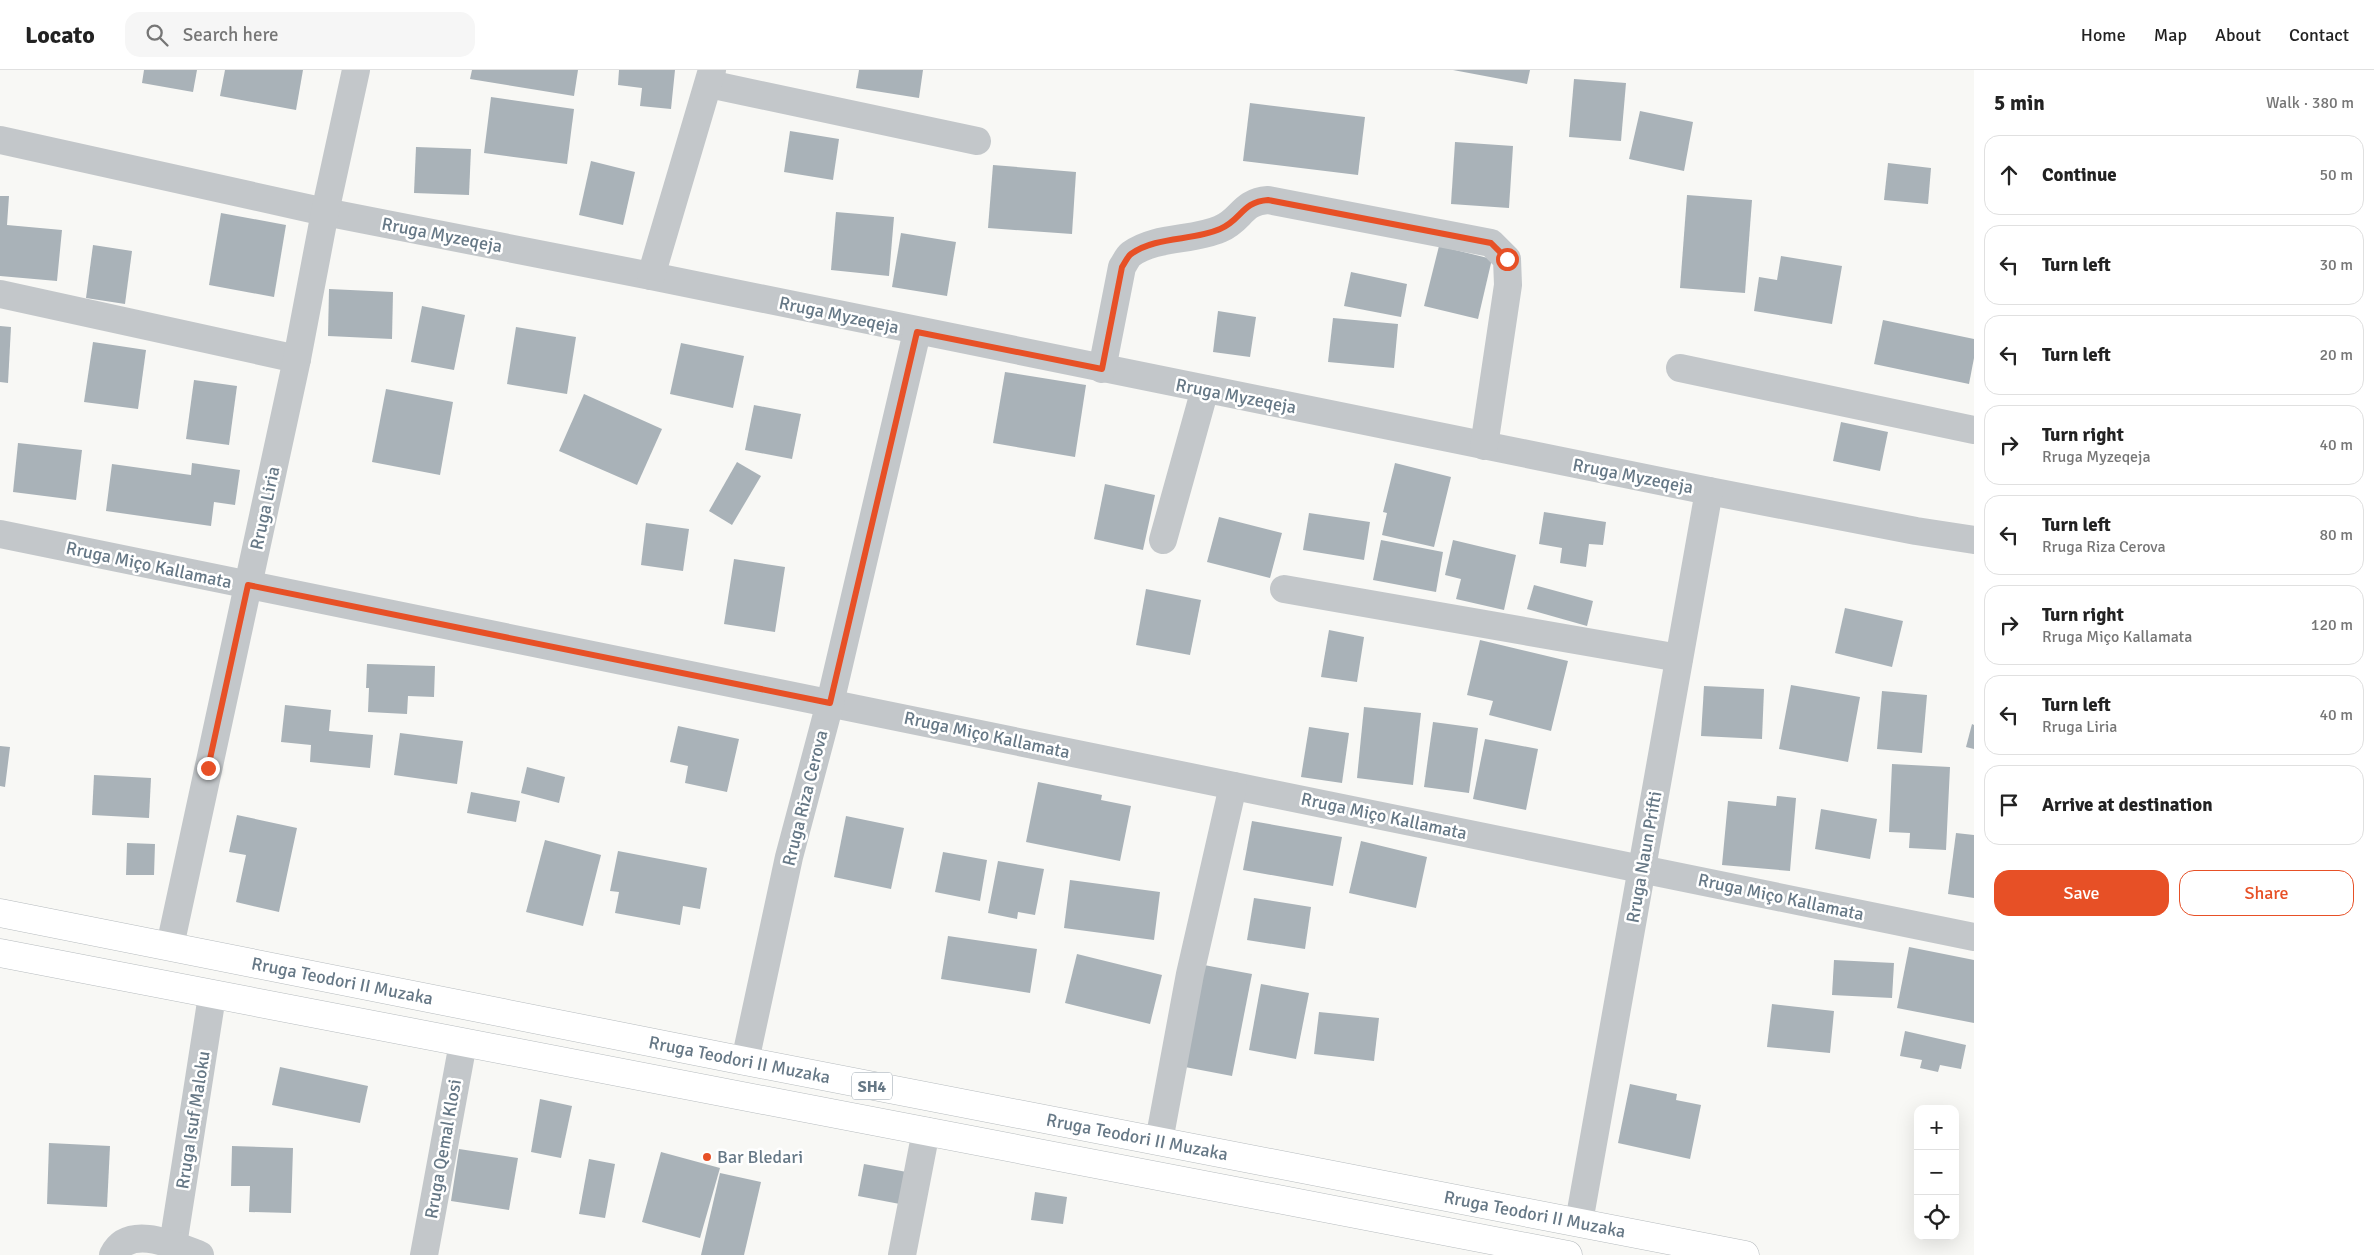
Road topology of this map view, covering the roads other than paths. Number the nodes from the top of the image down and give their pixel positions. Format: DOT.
graph roads {
  1 [pos="356,70"];
  2 [pos="710,77"];
  3 [pos="0,140"];
  4 [pos="977,141"];
  5 [pos="325,212"];
  6 [pos="650,276"];
  7 [pos="0,294"];
  8 [pos="917,332"];
  9 [pos="297,359"];
  10 [pos="1680,368"];
  11 [pos="1102,369"];
  12 [pos="1205,389"];
  13 [pos="1974,430"];
  14 [pos="1484,446"];
  15 [pos="1709,491"];
  16 [pos="0,534"];
  17 [pos="1163,540"];
  18 [pos="1974,540"];
  19 [pos="248,585"];
  20 [pos="1284,589"];
  21 [pos="1679,658"];
  22 [pos="830,703"];
  23 [pos="1233,786"];
  24 [pos="1642,869"];
  25 [pos="0,914"];
  26 [pos="1974,937"];
  27 [pos="170,946"];
  28 [pos="0,953"];
  29 [pos="212,996"];
  30 [pos="463,1043"];
  31 [pos="745,1061"];
  32 [pos="926,1131"];
  33 [pos="1159,1141"];
  34 [pos="1579,1222"];
  35 [pos="173,1244"];
  36 [pos="113,1255"];
  37 [pos="200,1255"];
  38 [pos="424,1255"];
  39 [pos="902,1255"];
  40 [pos="1568,1255"];
  41 [pos="1745,1255"];
  1 -- 5 [label="street, Rruga Liria"];
  2 -- 4 [label="street"];
  2 -- 6 [label="street"];
  3 -- 5 [label="street, Rruga Myzeqeja"];
  5 -- 6 [label="street, Rruga Myzeqeja"];
  5 -- 9 [label="street, Rruga Liria"];
  6 -- 8 [label="street, Rruga Myzeqeja"];
  7 -- 9 [label="street"];
  8 -- 11 [label="street, Rruga Myzeqeja"];
  8 -- 22 [label="street, Rruga Riza Cerova"];
  9 -- 19 [label="street, Rruga Liria"];
  10 -- 13 [label="street"];
  11 -- 12 [label="street, Rruga Myzeqeja"];
  11 -- 14 [label="street"];
  12 -- 14 [label="street, Rruga Myzeqeja"];
  12 -- 17 [label="street"];
  14 -- 15 [label="street, Rruga Myzeqeja"];
  15 -- 18 [label="street, Rruga Myzeqeja"];
  15 -- 21 [label="street, Rruga Naun Prifti"];
  16 -- 19 [label="street, Rruga Miço Kallamata"];
  19 -- 22 [label="street, Rruga Miço Kallamata"];
  19 -- 27 [label="street, Rruga Liria"];
  20 -- 21 [label="street"];
  21 -- 24 [label="street, Rruga Naun Prifti"];
  22 -- 23 [label="street, Rruga Miço Kallamata"];
  22 -- 31 [label="street, Rruga Riza Cerova"];
  23 -- 24 [label="street, Rruga Miço Kallamata"];
  23 -- 33 [label="street"];
  24 -- 26 [label="street, Rruga Miço Kallamata"];
  24 -- 34 [label="street, Rruga Naun Prifti"];
  25 -- 27 [label="main road, Rruga Teodori II Muzaka / SH4"];
  27 -- 31 [label="main road, Rruga Teodori II Muzaka / SH4"];
  28 -- 29 [label="main road, Rruga Teodori II Muzaka / SH4"];
  29 -- 30 [label="main road, Rruga Teodori II Muzaka / SH4"];
  29 -- 35 [label="street, Rruga Isuf Maloku"];
  30 -- 32 [label="main road, Rruga Teodori II Muzaka / SH4"];
  30 -- 38 [label="street, Rruga Qemal Klosi"];
  31 -- 33 [label="main road, Rruga Teodori II Muzaka / SH4"];
  32 -- 39 [label="street"];
  32 -- 40 [label="main road, Rruga Teodori II Muzaka / SH4"];
  33 -- 34 [label="main road, Rruga Teodori II Muzaka / SH4"];
  34 -- 41 [label="main road, Rruga Teodori II Muzaka / SH4"];
  35 -- 36 [label="street"];
  35 -- 37 [label="street"];
}
